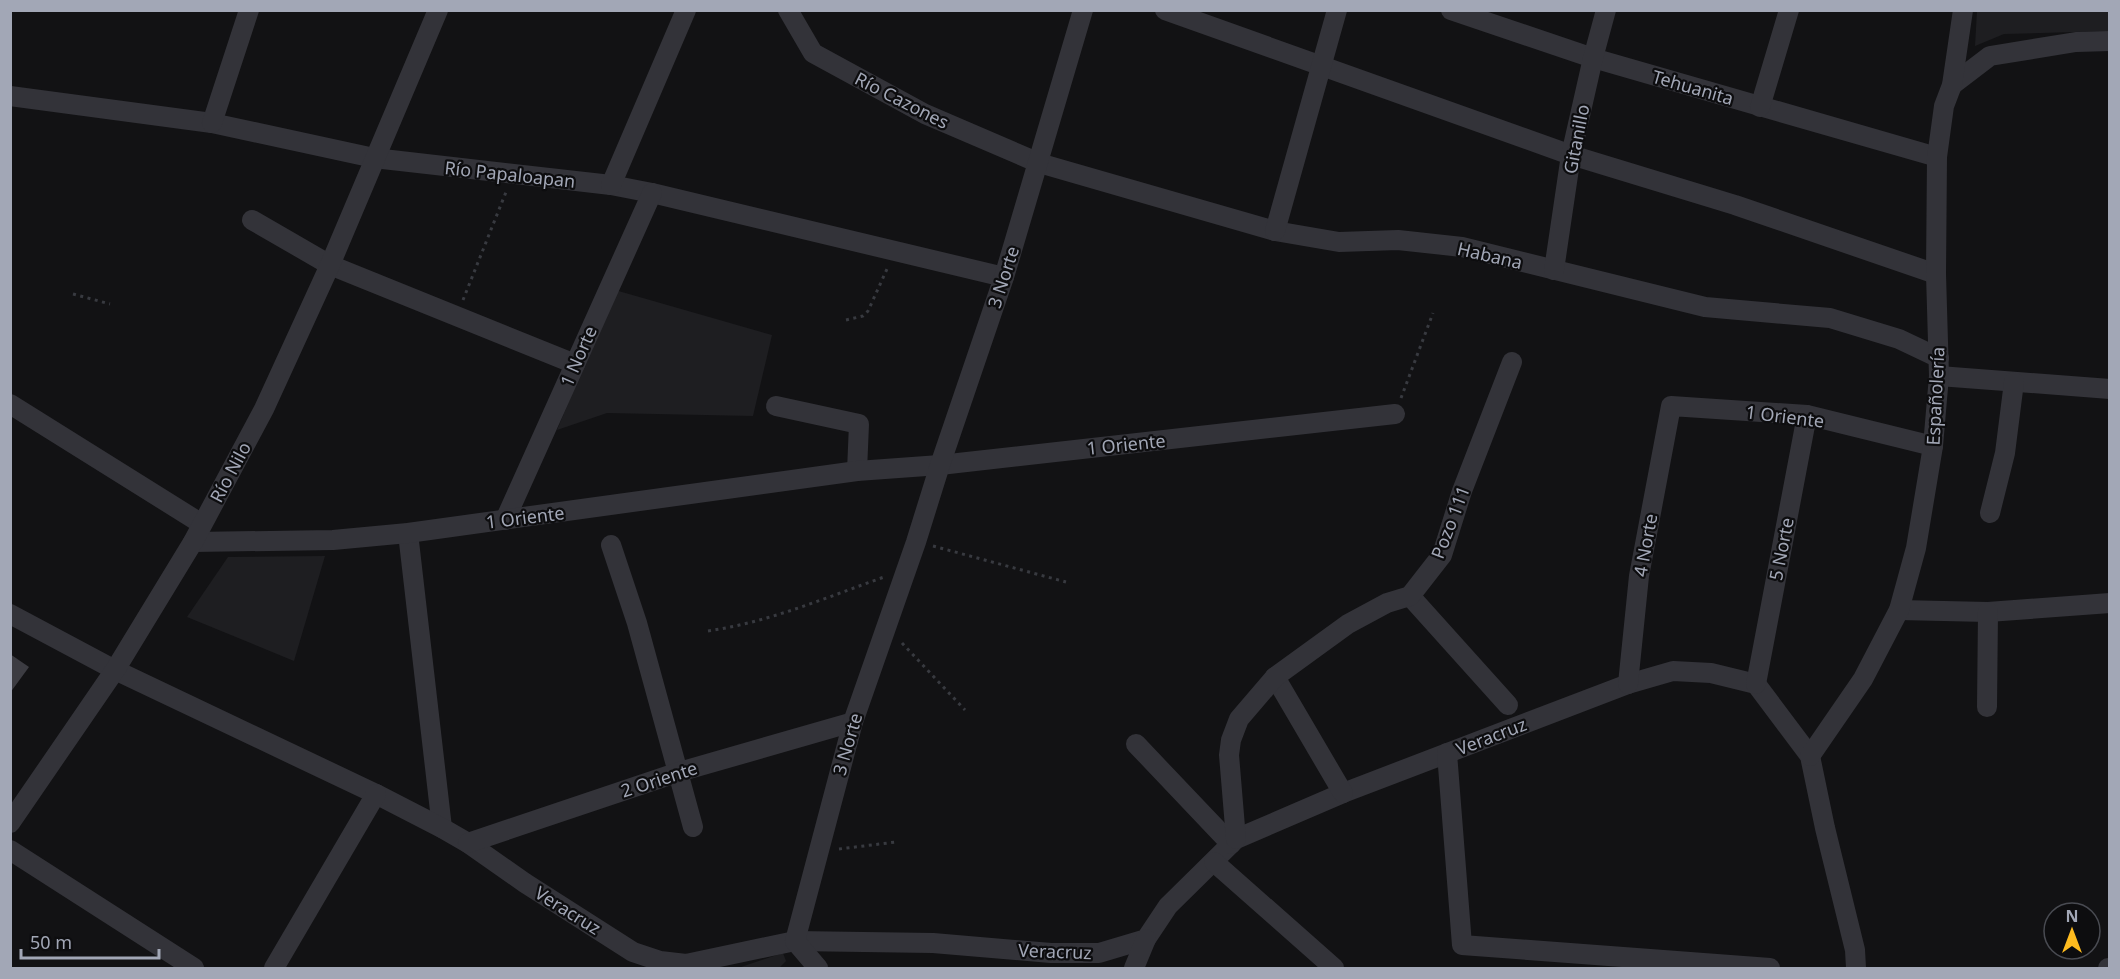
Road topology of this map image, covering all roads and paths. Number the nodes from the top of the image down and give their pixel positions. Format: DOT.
graph roads {
  1 [pos="249,10"];
  2 [pos="438,10"];
  3 [pos="686,10"];
  4 [pos="788,10"];
  5 [pos="1083,10"];
  6 [pos="1165,10"];
  7 [pos="1337,10"];
  8 [pos="1451,10"];
  9 [pos="1606,10"];
  10 [pos="1789,10"];
  11 [pos="1963,10"];
  12 [pos="2109,41"];
  13 [pos="1593,58"];
  14 [pos="1320,66"];
  15 [pos="1952,85"];
  16 [pos="10,96"];
  17 [pos="1760,107"];
  18 [pos="212,123"];
  19 [pos="1571,155"];
  20 [pos="1937,157"];
  21 [pos="374,158"];
  22 [pos="1039,163"];
  23 [pos="513,174"];
  24 [pos="611,185"];
  25 [pos="652,193"];
  26 [pos="252,220"];
  27 [pos="1275,231"];
  28 [pos="895,252"];
  29 [pos="330,265"];
  30 [pos="1554,270"];
  31 [pos="1936,274"];
  32 [pos="1004,277"];
  33 [pos="73,294"];
  34 [pos="110,304"];
  35 [pos="1433,313"];
  36 [pos="457,316"];
  37 [pos="846,321"];
  38 [pos="1512,362"];
  39 [pos="575,364"];
  40 [pos="1939,367"];
  41 [pos="2014,382"];
  42 [pos="2109,389"];
  43 [pos="10,404"];
  44 [pos="776,406"];
  45 [pos="1671,406"];
  46 [pos="1395,414"];
  47 [pos="1807,415"];
  48 [pos="1933,446"];
  49 [pos="940,465"];
  50 [pos="856,471"];
  51 [pos="1990,513"];
  52 [pos="505,520"];
  53 [pos="202,524"];
  54 [pos="408,533"];
  55 [pos="193,542"];
  56 [pos="916,542"];
  57 [pos="611,545"];
  58 [pos="905,570"];
  59 [pos="1066,582"];
  60 [pos="1410,597"];
  61 [pos="2109,603"];
  62 [pos="1899,610"];
  63 [pos="1988,612"];
  64 [pos="10,614"];
  65 [pos="886,626"];
  66 [pos="708,631"];
  67 [pos="115,670"];
  68 [pos="1275,677"];
  69 [pos="1628,684"];
  70 [pos="1755,684"];
  71 [pos="1508,705"];
  72 [pos="1987,707"];
  73 [pos="964,711"];
  74 [pos="853,722"];
  75 [pos="1136,744"];
  76 [pos="1447,753"];
  77 [pos="1810,756"];
  78 [pos="679,772"];
  79 [pos="1343,793"];
  80 [pos="376,794"];
  81 [pos="10,823"];
  82 [pos="693,827"];
  83 [pos="442,828"];
  84 [pos="1233,841"];
  85 [pos="896,842"];
  86 [pos="468,843"];
  87 [pos="10,850"];
  88 [pos="817,852"];
  89 [pos="1214,862"];
  90 [pos="1146,939"];
  91 [pos="795,941"];
  92 [pos="194,969"];
  93 [pos="274,969"];
  94 [pos="818,969"];
  95 [pos="1134,969"];
  96 [pos="1334,969"];
  97 [pos="1770,969"];
  98 [pos="1856,969"];
  1 -- 18 [label="street"];
  2 -- 21 [label="street, Río Nilo"];
  3 -- 24 [label="street"];
  4 -- 22 [label="street, Río Cazones"];
  5 -- 22 [label="street, 3 Norte"];
  6 -- 14 [label="street"];
  7 -- 14 [label="street"];
  8 -- 13 [label="street, Tehuanita"];
  9 -- 13 [label="street, Gitanillo"];
  10 -- 17 [label="street"];
  11 -- 15 [label="street, Españolería"];
  12 -- 15 [label="street"];
  13 -- 17 [label="street, Tehuanita"];
  13 -- 19 [label="street, Gitanillo"];
  14 -- 19 [label="street"];
  14 -- 27 [label="street"];
  15 -- 20 [label="street, Españolería"];
  16 -- 18 [label="street, Río Papaloapan"];
  17 -- 20 [label="street, Tehuanita"];
  18 -- 21 [label="street, Río Papaloapan"];
  19 -- 30 [label="street, Gitanillo"];
  19 -- 31 [label="street"];
  20 -- 31 [label="street, Españolería"];
  21 -- 23 [label="street, Río Papaloapan"];
  21 -- 29 [label="street, Río Nilo"];
  22 -- 27 [label="street, Habana"];
  22 -- 32 [label="street, 3 Norte"];
  23 -- 24 [label="street, Río Papaloapan"];
  23 -- 36 [label="path"];
  24 -- 25 [label="street, Río Papaloapan"];
  25 -- 28 [label="street, Río Papaloapan"];
  25 -- 39 [label="street, 1 Norte"];
  26 -- 29 [label="street"];
  27 -- 30 [label="street, Habana"];
  28 -- 32 [label="street, Río Papaloapan"];
  28 -- 37 [label="path"];
  29 -- 36 [label="street"];
  29 -- 53 [label="street, Río Nilo"];
  30 -- 40 [label="street, Habana"];
  31 -- 40 [label="street, Españolería"];
  32 -- 49 [label="street, 3 Norte"];
  33 -- 34 [label="path"];
  35 -- 46 [label="path"];
  36 -- 39 [label="street"];
  38 -- 60 [label="street, Pozo 111"];
  39 -- 52 [label="street, 1 Norte"];
  40 -- 41 [label="street"];
  40 -- 48 [label="street, Españolería"];
  41 -- 42 [label="street"];
  41 -- 51 [label="street"];
  43 -- 53 [label="street"];
  44 -- 50 [label="street"];
  45 -- 47 [label="street, 1 Oriente"];
  45 -- 69 [label="street, 4 Norte"];
  46 -- 49 [label="street, 1 Oriente"];
  47 -- 48 [label="street, 1 Oriente"];
  47 -- 70 [label="street, 5 Norte"];
  48 -- 62 [label="street, Españolería"];
  49 -- 50 [label="street, 1 Oriente"];
  49 -- 56 [label="street, 3 Norte"];
  50 -- 52 [label="street, 1 Oriente"];
  52 -- 54 [label="street, 1 Oriente"];
  53 -- 55 [label="street, Río Nilo"];
  54 -- 55 [label="street, 1 Oriente"];
  54 -- 83 [label="street"];
  55 -- 67 [label="street, Río Nilo"];
  56 -- 58 [label="street, 3 Norte"];
  56 -- 59 [label="path"];
  57 -- 78 [label="street"];
  58 -- 65 [label="street, 3 Norte"];
  58 -- 66 [label="path"];
  60 -- 68 [label="street"];
  60 -- 71 [label="street, Veracruz"];
  61 -- 63 [label="street"];
  62 -- 63 [label="street"];
  62 -- 77 [label="street, Españolería"];
  63 -- 72 [label="street"];
  64 -- 67 [label="street"];
  65 -- 73 [label="path"];
  65 -- 74 [label="street, 3 Norte"];
  67 -- 80 [label="street, Veracruz"];
  67 -- 81 [label="street, Río Nilo"];
  68 -- 79 [label="street"];
  68 -- 84 [label="street"];
  69 -- 70 [label="street, Veracruz"];
  69 -- 76 [label="street, Veracruz"];
  70 -- 77 [label="street"];
  74 -- 78 [label="street, 2 Oriente"];
  74 -- 88 [label="street, 3 Norte"];
  75 -- 84 [label="street"];
  76 -- 79 [label="street, Veracruz"];
  76 -- 97 [label="street"];
  77 -- 98 [label="street"];
  78 -- 82 [label="street"];
  78 -- 86 [label="street, 2 Oriente"];
  79 -- 84 [label="street, Veracruz"];
  80 -- 83 [label="street, Veracruz"];
  80 -- 93 [label="street"];
  83 -- 86 [label="street, Veracruz"];
  84 -- 89 [label="street, Veracruz"];
  85 -- 88 [label="path"];
  86 -- 91 [label="street, Veracruz"];
  87 -- 92 [label="street"];
  88 -- 91 [label="street, 3 Norte"];
  89 -- 90 [label="street, Veracruz"];
  89 -- 96 [label="street"];
  90 -- 91 [label="street, Veracruz"];
  90 -- 95 [label="street"];
  91 -- 94 [label="street"];
}
